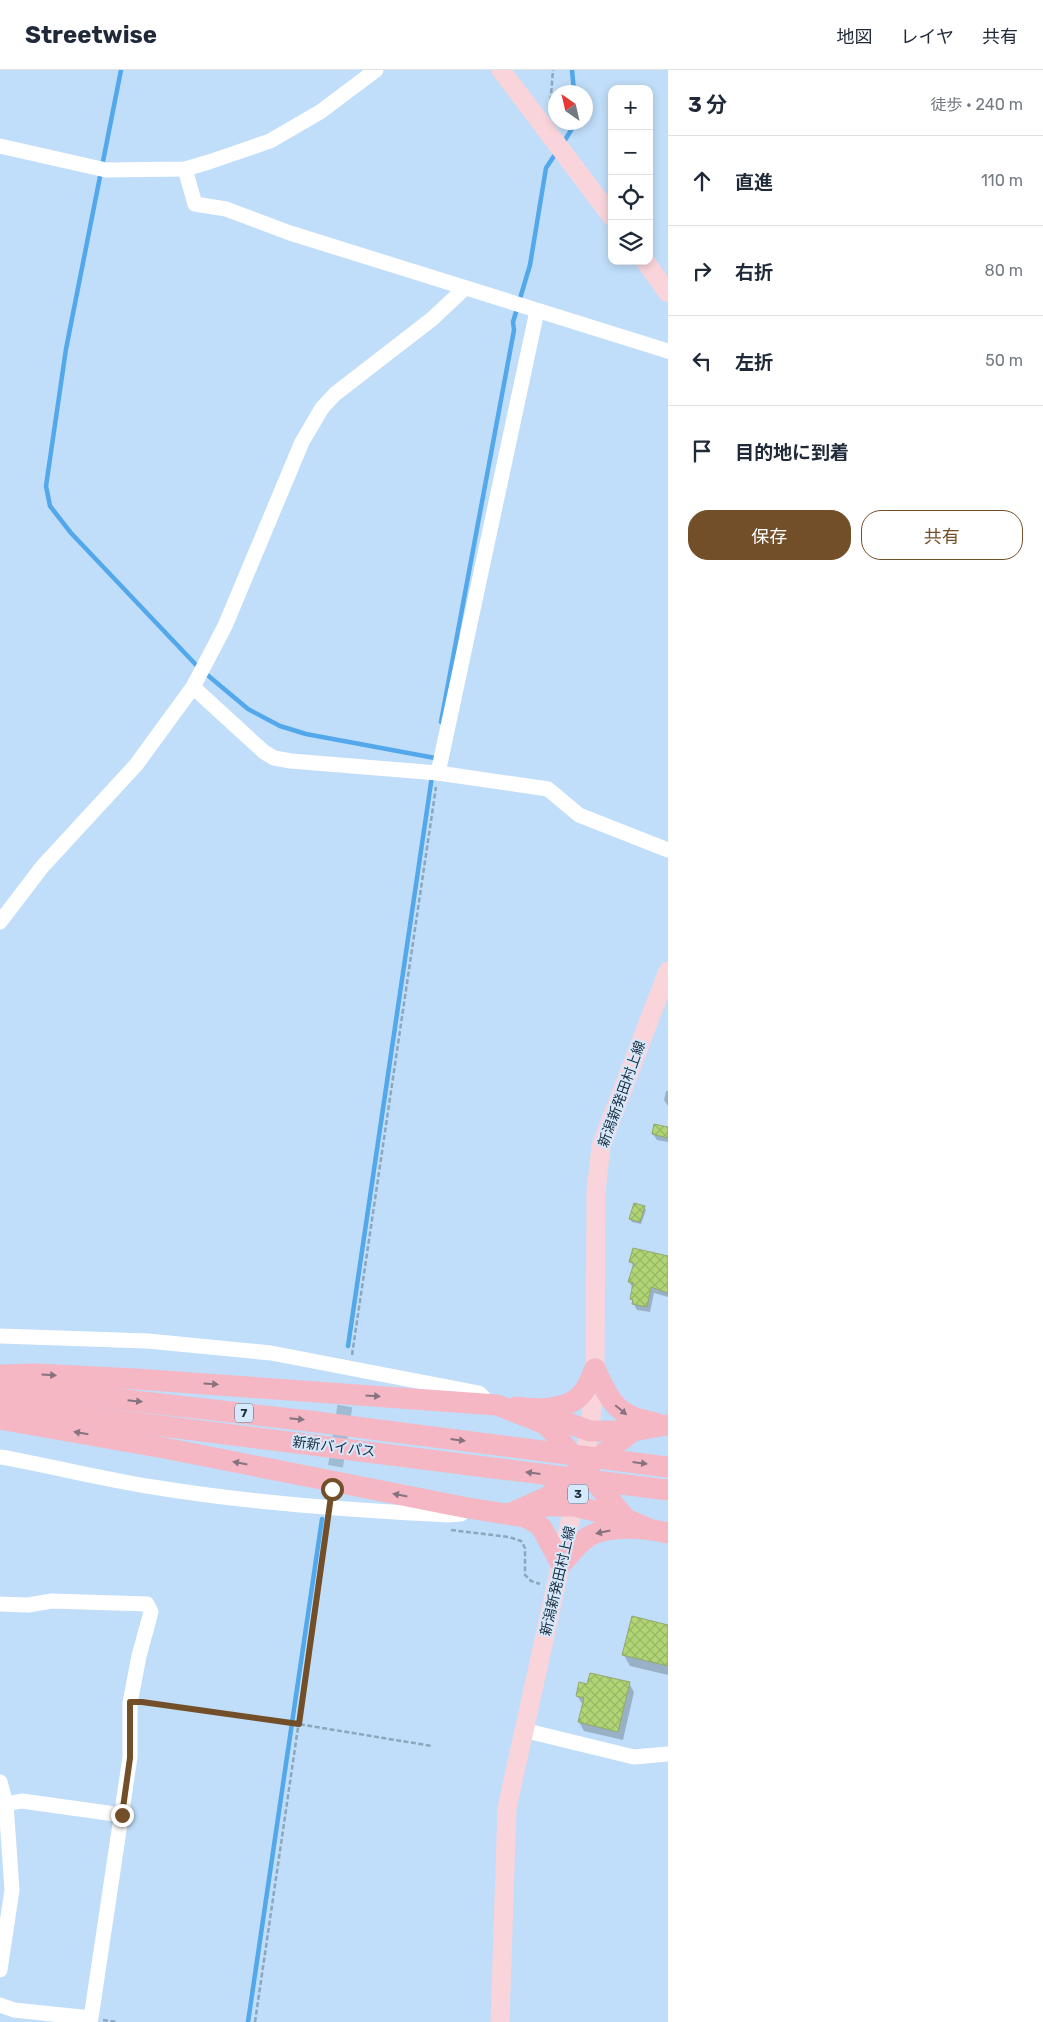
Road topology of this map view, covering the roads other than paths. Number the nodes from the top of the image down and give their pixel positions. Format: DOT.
graph roads {
  1 [pos="376,70"];
  2 [pos="501,70"];
  3 [pos="0,146"];
  4 [pos="185,169"];
  5 [pos="608,212"];
  6 [pos="648,265"];
  7 [pos="465,288"];
  8 [pos="668,293"];
  9 [pos="538,311"];
  10 [pos="668,351"];
  11 [pos="193,687"];
  12 [pos="438,772"];
  13 [pos="668,850"];
  14 [pos="0,922"];
  15 [pos="668,971"];
  16 [pos="0,1336"];
  17 [pos="350,1367"];
  18 [pos="595,1369"];
  19 [pos="0,1374"];
  20 [pos="348,1384"];
  21 [pos="0,1386"];
  22 [pos="490,1404"];
  23 [pos="0,1406"];
  24 [pos="527,1408"];
  25 [pos="0,1419"];
  26 [pos="667,1425"];
  27 [pos="590,1431"];
  28 [pos="633,1431"];
  29 [pos="0,1457"];
  30 [pos="668,1467"];
  31 [pos="583,1468"];
  32 [pos="332,1489"];
  33 [pos="668,1490"];
  34 [pos="530,1506"];
  35 [pos="575,1506"];
  36 [pos="330,1508"];
  37 [pos="468,1508"];
  38 [pos="509,1514"];
  39 [pos="626,1519"];
  40 [pos="658,1531"];
  41 [pos="561,1564"];
  42 [pos="0,1604"];
  43 [pos="523,1730"];
  44 [pos="668,1754"];
  45 [pos="0,1782"];
  46 [pos="6,1804"];
  47 [pos="122,1815"];
  48 [pos="6,1888"];
  49 [pos="0,1970"];
  50 [pos="0,2005"];
  51 [pos="500,2022"];
  1 -- 4 [label="street"];
  2 -- 5 [label="main road"];
  3 -- 4 [label="street"];
  4 -- 7 [label="street"];
  6 -- 8 [label="main road"];
  7 -- 9 [label="street"];
  7 -- 11 [label="street"];
  9 -- 10 [label="street"];
  9 -- 12 [label="street"];
  11 -- 12 [label="street"];
  11 -- 14 [label="street"];
  12 -- 13 [label="street"];
  15 -- 18 [label="main road, 新潟新発田村上線 / 3"];
  16 -- 17 [label="street"];
  17 -- 20 [label="street"];
  17 -- 22 [label="street"];
  18 -- 24 [label="highway"];
  18 -- 26 [label="highway, one-way"];
  18 -- 27 [label="main road, 新潟新発田村上線 / 3"];
  19 -- 22 [label="highway, one-way"];
  21 -- 30 [label="highway, 新新バイパス / 7, one-way"];
  22 -- 24 [label="highway"];
  22 -- 31 [label="highway"];
  33 -- 23 [label="highway, 新新バイパス / 7, one-way"];
  24 -- 27 [label="highway"];
  37 -- 25 [label="highway, one-way"];
  26 -- 28 [label="highway"];
  27 -- 28 [label="highway"];
  27 -- 31 [label="main road, 新潟新発田村上線 / 3"];
  28 -- 31 [label="highway"];
  29 -- 36 [label="street"];
  31 -- 34 [label="highway"];
  31 -- 35 [label="main road, 新潟新発田村上線 / 3"];
  31 -- 39 [label="highway"];
  32 -- 36 [label="street"];
  34 -- 35 [label="highway"];
  34 -- 38 [label="highway"];
  35 -- 39 [label="highway"];
  35 -- 41 [label="main road, 新潟新発田村上線 / 3"];
  36 -- 37 [label="street"];
  37 -- 38 [label="highway"];
  38 -- 41 [label="highway"];
  39 -- 40 [label="highway"];
  40 -- 41 [label="highway, one-way"];
  41 -- 43 [label="main road, 新潟新発田村上線 / 3"];
  42 -- 47 [label="street"];
  43 -- 44 [label="street"];
  43 -- 51 [label="main road, 新潟新発田村上線 / 3"];
  45 -- 46 [label="street"];
  46 -- 47 [label="street"];
  46 -- 48 [label="street"];
  47 -- 50 [label="street"];
  48 -- 49 [label="street"];
}
